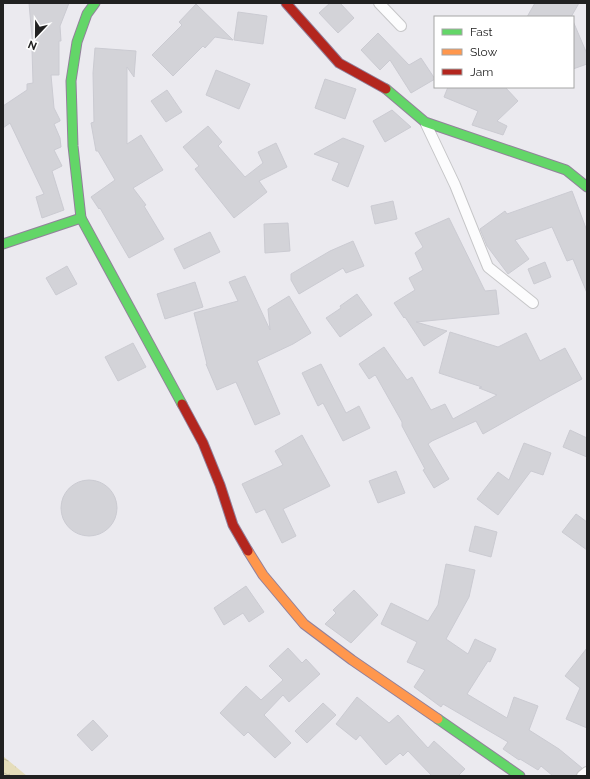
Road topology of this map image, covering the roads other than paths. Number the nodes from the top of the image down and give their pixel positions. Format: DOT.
graph roads {
  1 [pos="95,3"];
  2 [pos="286,3"];
  3 [pos="379,3"];
  4 [pos="402,26"];
  5 [pos="425,122"];
  6 [pos="587,186"];
  7 [pos="82,218"];
  8 [pos="3,244"];
  9 [pos="533,303"];
  10 [pos="587,772"];
  11 [pos="520,776"];
  12 [pos="582,776"];
  1 -- 7 [label="street"];
  2 -- 5 [label="street"];
  3 -- 4 [label="lane"];
  5 -- 6 [label="street"];
  5 -- 9 [label="lane"];
  7 -- 8 [label="street"];
  7 -- 11 [label="street"];
  10 -- 12 [label="lane"];
}
